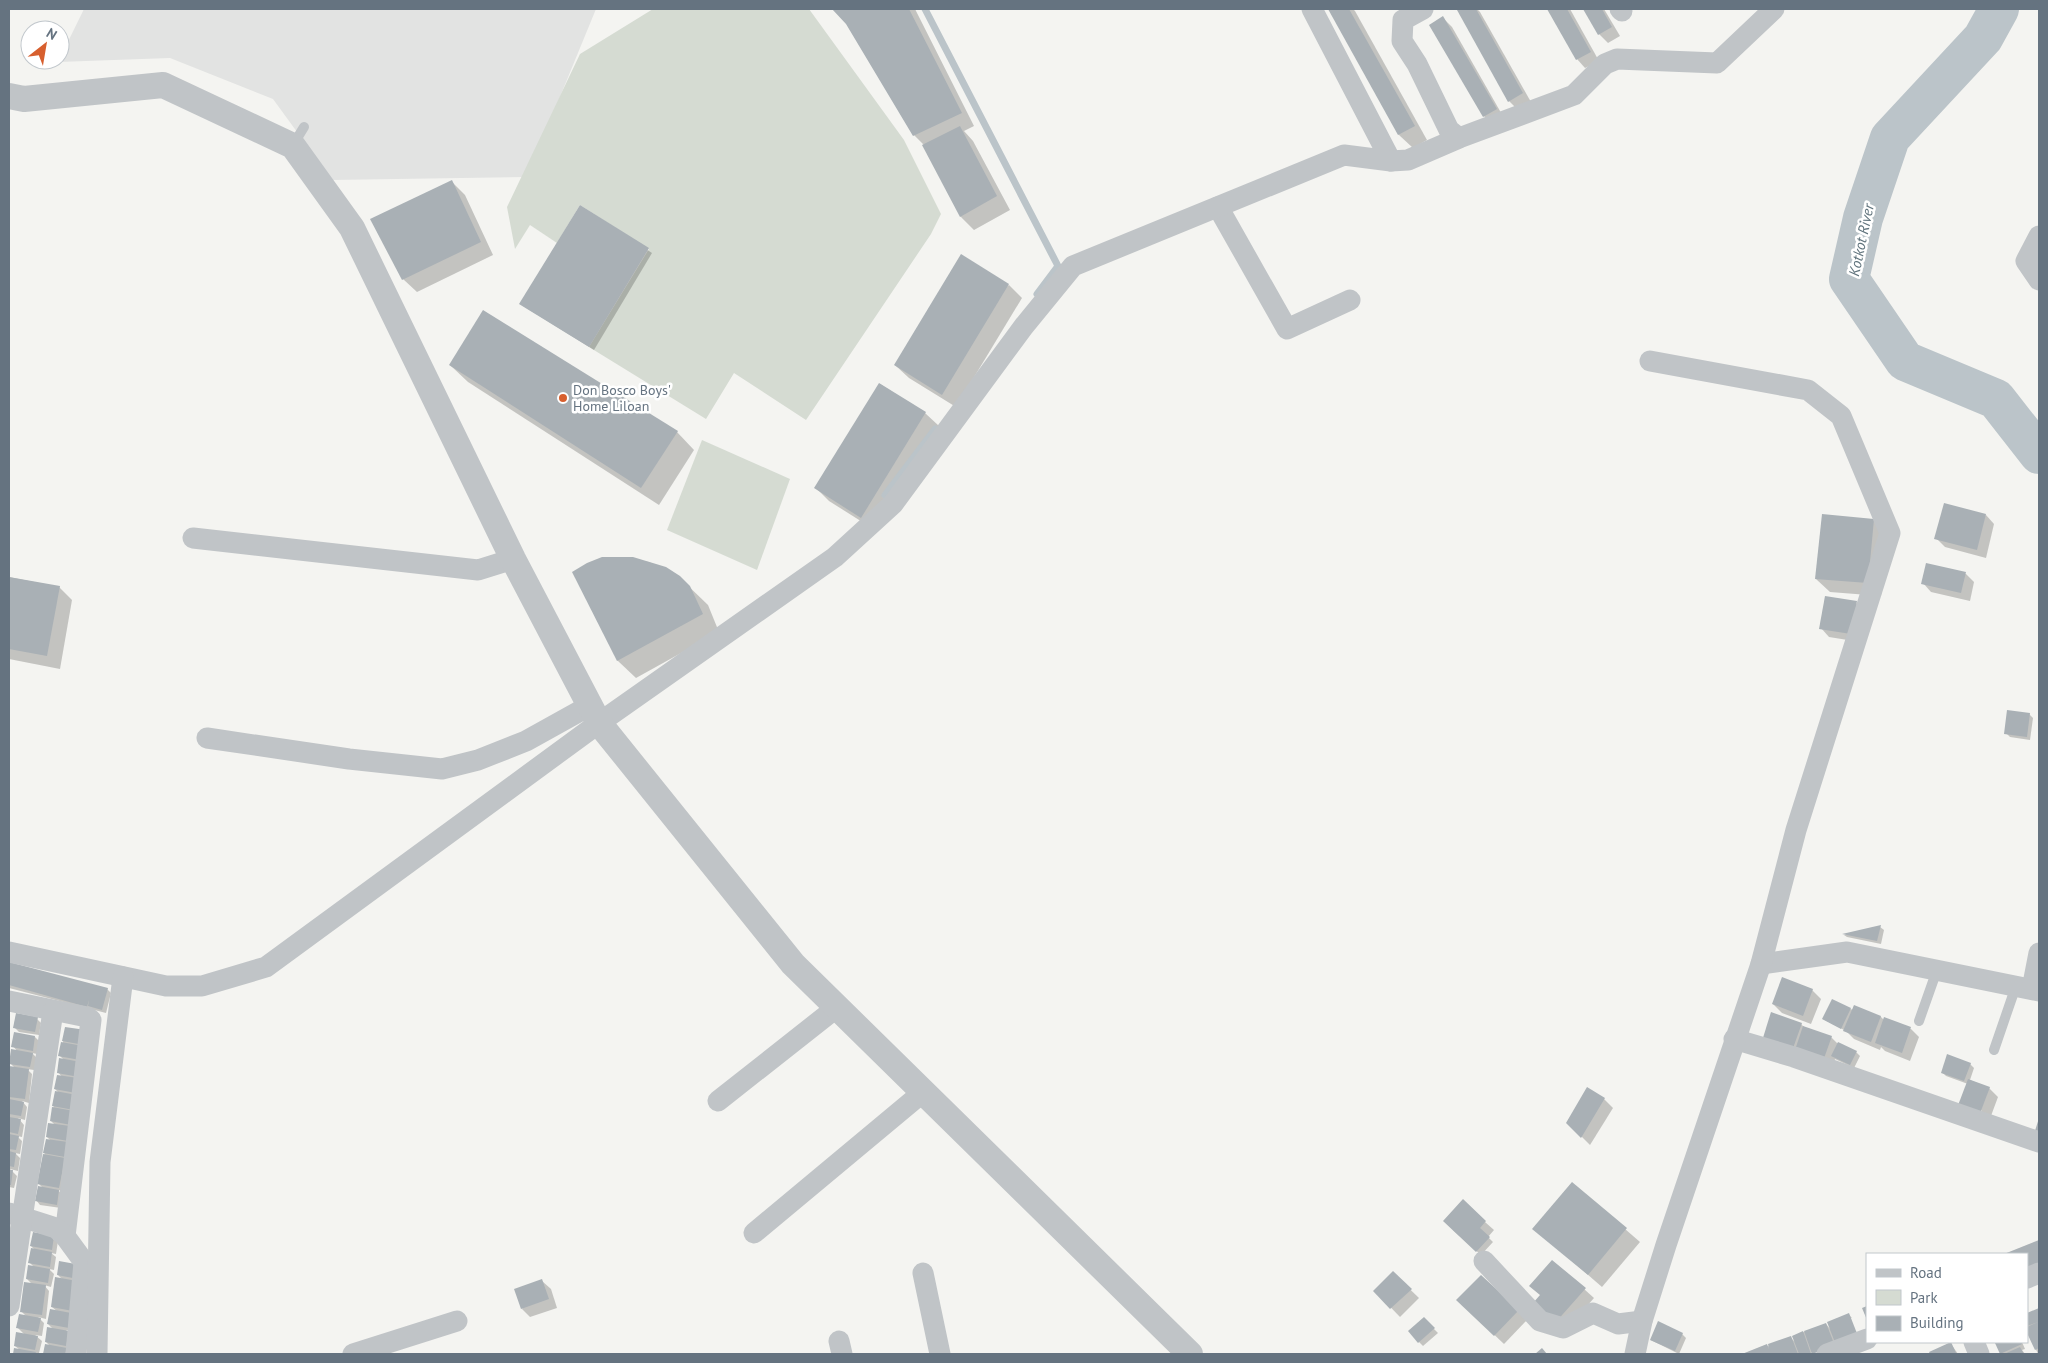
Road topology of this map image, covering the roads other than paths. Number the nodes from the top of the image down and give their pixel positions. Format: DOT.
graph roads {
  1 [pos="1312,9"];
  2 [pos="1423,9"];
  3 [pos="1774,9"];
  4 [pos="9,96"];
  5 [pos="1459,138"];
  6 [pos="1391,161"];
  7 [pos="1218,207"];
  8 [pos="2039,236"];
  9 [pos="2039,280"];
  10 [pos="1350,300"];
  11 [pos="1650,361"];
  12 [pos="193,538"];
  13 [pos="513,559"];
  14 [pos="594,715"];
  15 [pos="207,738"];
  16 [pos="9,952"];
  17 [pos="2039,953"];
  18 [pos="1761,964"];
  19 [pos="1937,970"];
  20 [pos="123,977"];
  21 [pos="2029,989"];
  22 [pos="9,1001"];
  23 [pos="836,1008"];
  24 [pos="53,1011"];
  25 [pos="1919,1021"];
  26 [pos="1734,1040"];
  27 [pos="1994,1050"];
  28 [pos="922,1093"];
  29 [pos="718,1101"];
  30 [pos="2039,1142"];
  31 [pos="16,1215"];
  32 [pos="754,1234"];
  33 [pos="65,1236"];
  34 [pos="1484,1261"];
  35 [pos="923,1273"];
  36 [pos="9,1306"];
  37 [pos="457,1321"];
  38 [pos="1642,1321"];
  39 [pos="1866,1339"];
  40 [pos="76,1354"];
  41 [pos="97,1354"];
  42 [pos="353,1354"];
  43 [pos="940,1354"];
  44 [pos="1190,1354"];
  45 [pos="1635,1354"];
  46 [pos="1827,1354"];
  1 -- 6 [label="street"];
  2 -- 5 [label="street"];
  3 -- 5 [label="street"];
  4 -- 13 [label="street"];
  5 -- 6 [label="street"];
  6 -- 7 [label="street"];
  7 -- 10 [label="street"];
  7 -- 14 [label="street"];
  8 -- 9 [label="street"];
  11 -- 18 [label="street"];
  12 -- 13 [label="street"];
  13 -- 14 [label="street"];
  14 -- 15 [label="street"];
  14 -- 20 [label="street"];
  14 -- 23 [label="street"];
  16 -- 20 [label="street"];
  17 -- 21 [label="street"];
  18 -- 19 [label="street"];
  18 -- 26 [label="street"];
  19 -- 21 [label="street"];
  19 -- 25 [label="lane"];
  20 -- 41 [label="street"];
  21 -- 27 [label="lane"];
  22 -- 24 [label="street"];
  23 -- 28 [label="street"];
  23 -- 29 [label="street"];
  24 -- 31 [label="street"];
  24 -- 33 [label="street"];
  26 -- 30 [label="street"];
  26 -- 38 [label="street"];
  28 -- 32 [label="street"];
  28 -- 44 [label="street"];
  31 -- 33 [label="street"];
  31 -- 36 [label="street"];
  33 -- 40 [label="street"];
  34 -- 38 [label="street"];
  35 -- 43 [label="street"];
  37 -- 42 [label="street"];
  38 -- 45 [label="street"];
  39 -- 46 [label="street"];
}
